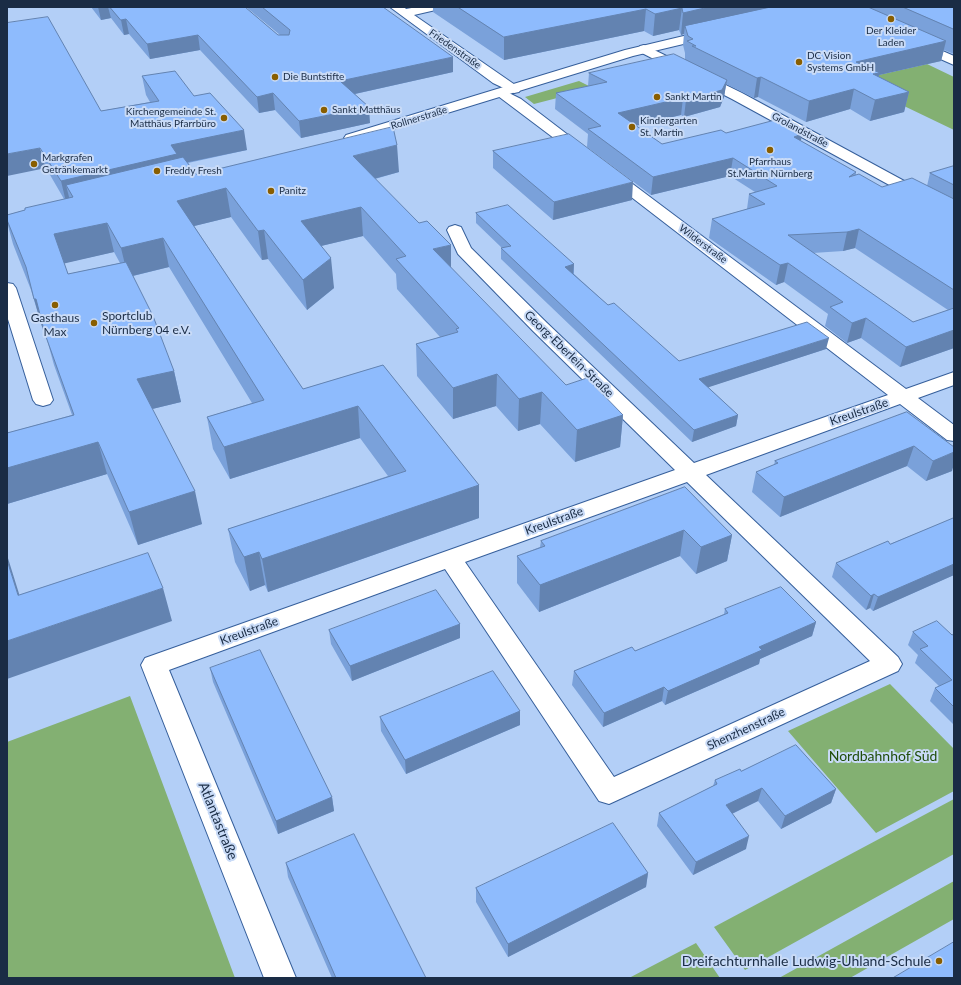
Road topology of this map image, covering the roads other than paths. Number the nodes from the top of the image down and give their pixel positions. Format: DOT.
graph roads {
  1 [pos="436,7"];
  2 [pos="400,10"];
  3 [pos="727,30"];
  4 [pos="906,39"];
  5 [pos="644,49"];
  6 [pos="954,61"];
  7 [pos="508,91"];
  8 [pos="339,142"];
  9 [pos="954,214"];
  10 [pos="454,230"];
  11 [pos="7,288"];
  12 [pos="954,378"];
  13 [pos="904,396"];
  14 [pos="43,400"];
  15 [pos="954,435"];
  16 [pos="690,472"];
  17 [pos="450,558"];
  18 [pos="154,665"];
  19 [pos="280,978"];
  1 -- 2 [label="street"];
  2 -- 7 [label="street, Friedenstraße"];
  3 -- 5 [label="street, Rollnerstraße"];
  4 -- 6 [label="street"];
  5 -- 7 [label="street, Rollnerstraße"];
  5 -- 9 [label="street, Grolandstraße"];
  7 -- 8 [label="street, Rollnerstraße"];
  7 -- 13 [label="street, Wilderstraße"];
  10 -- 16 [label="street, Georg-Eberlein-Straße"];
  11 -- 14 [label="street"];
  12 -- 13 [label="street, Kreulstraße"];
  13 -- 15 [label="street, Wilderstraße"];
  13 -- 16 [label="street, Kreulstraße"];
  16 -- 17 [label="street, Kreulstraße"];
  16 -- 17 [label="street, Shenzhenstraße"];
  17 -- 18 [label="street, Kreulstraße"];
  18 -- 19 [label="street, Atlantastraße"];
}
